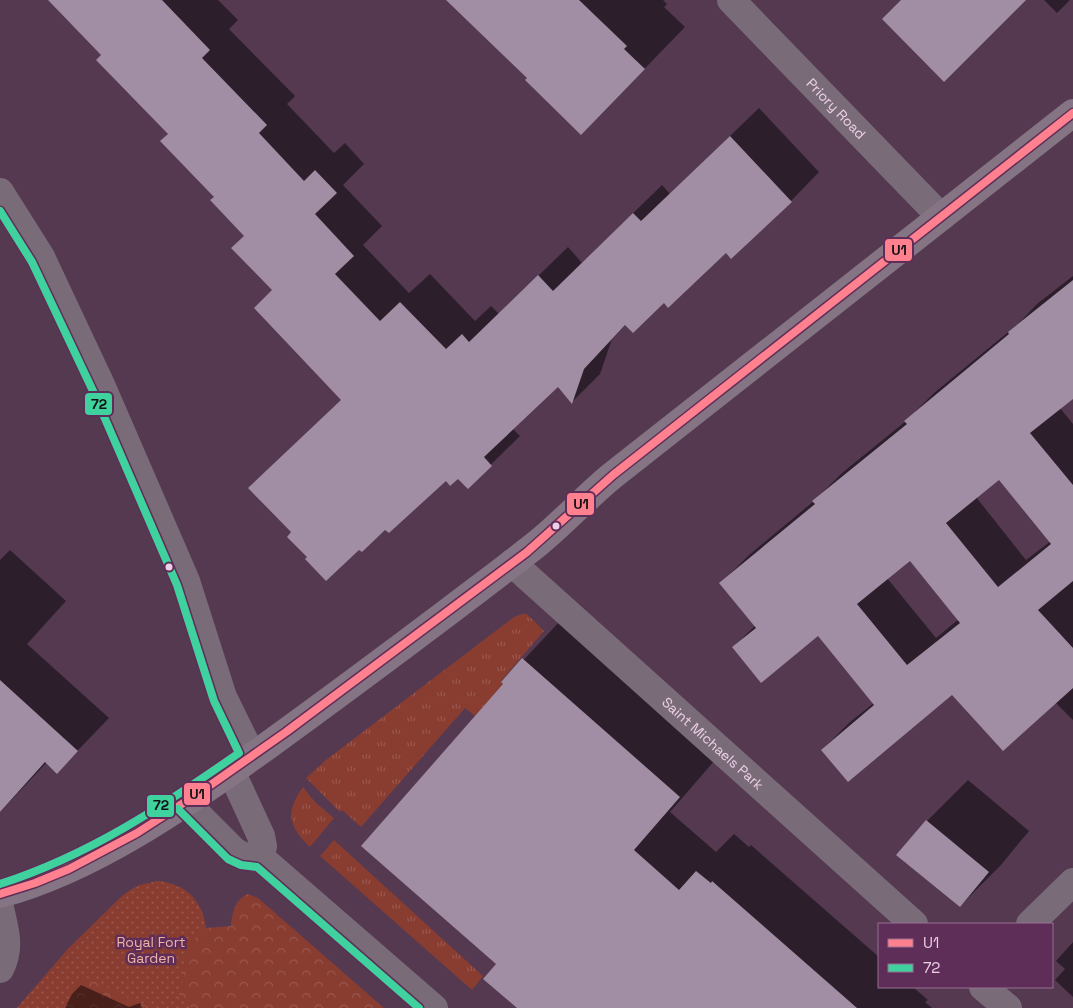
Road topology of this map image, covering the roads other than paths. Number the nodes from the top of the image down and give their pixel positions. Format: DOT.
graph roads {
  1 [pos="731,0"];
  2 [pos="1073,113"];
  3 [pos="0,192"];
  4 [pos="941,217"];
  5 [pos="512,563"];
  6 [pos="242,764"];
  7 [pos="185,802"];
  8 [pos="260,857"];
  9 [pos="1073,882"];
  10 [pos="0,894"];
  11 [pos="0,908"];
  12 [pos="913,923"];
  13 [pos="1031,923"];
  14 [pos="0,969"];
  15 [pos="985,988"];
  16 [pos="434,1008"];
  17 [pos="1008,1008"];
  1 -- 4 [label="street, Priory Road"];
  2 -- 4 [label="street"];
  3 -- 6 [label="street"];
  4 -- 5 [label="street"];
  5 -- 6 [label="street"];
  5 -- 12 [label="street, Saint Michaels Park"];
  6 -- 7 [label="street"];
  6 -- 8 [label="street"];
  7 -- 8 [label="street"];
  7 -- 10 [label="street"];
  8 -- 16 [label="street"];
  9 -- 13 [label="street"];
  11 -- 14 [label="street"];
  15 -- 17 [label="street"];
}
